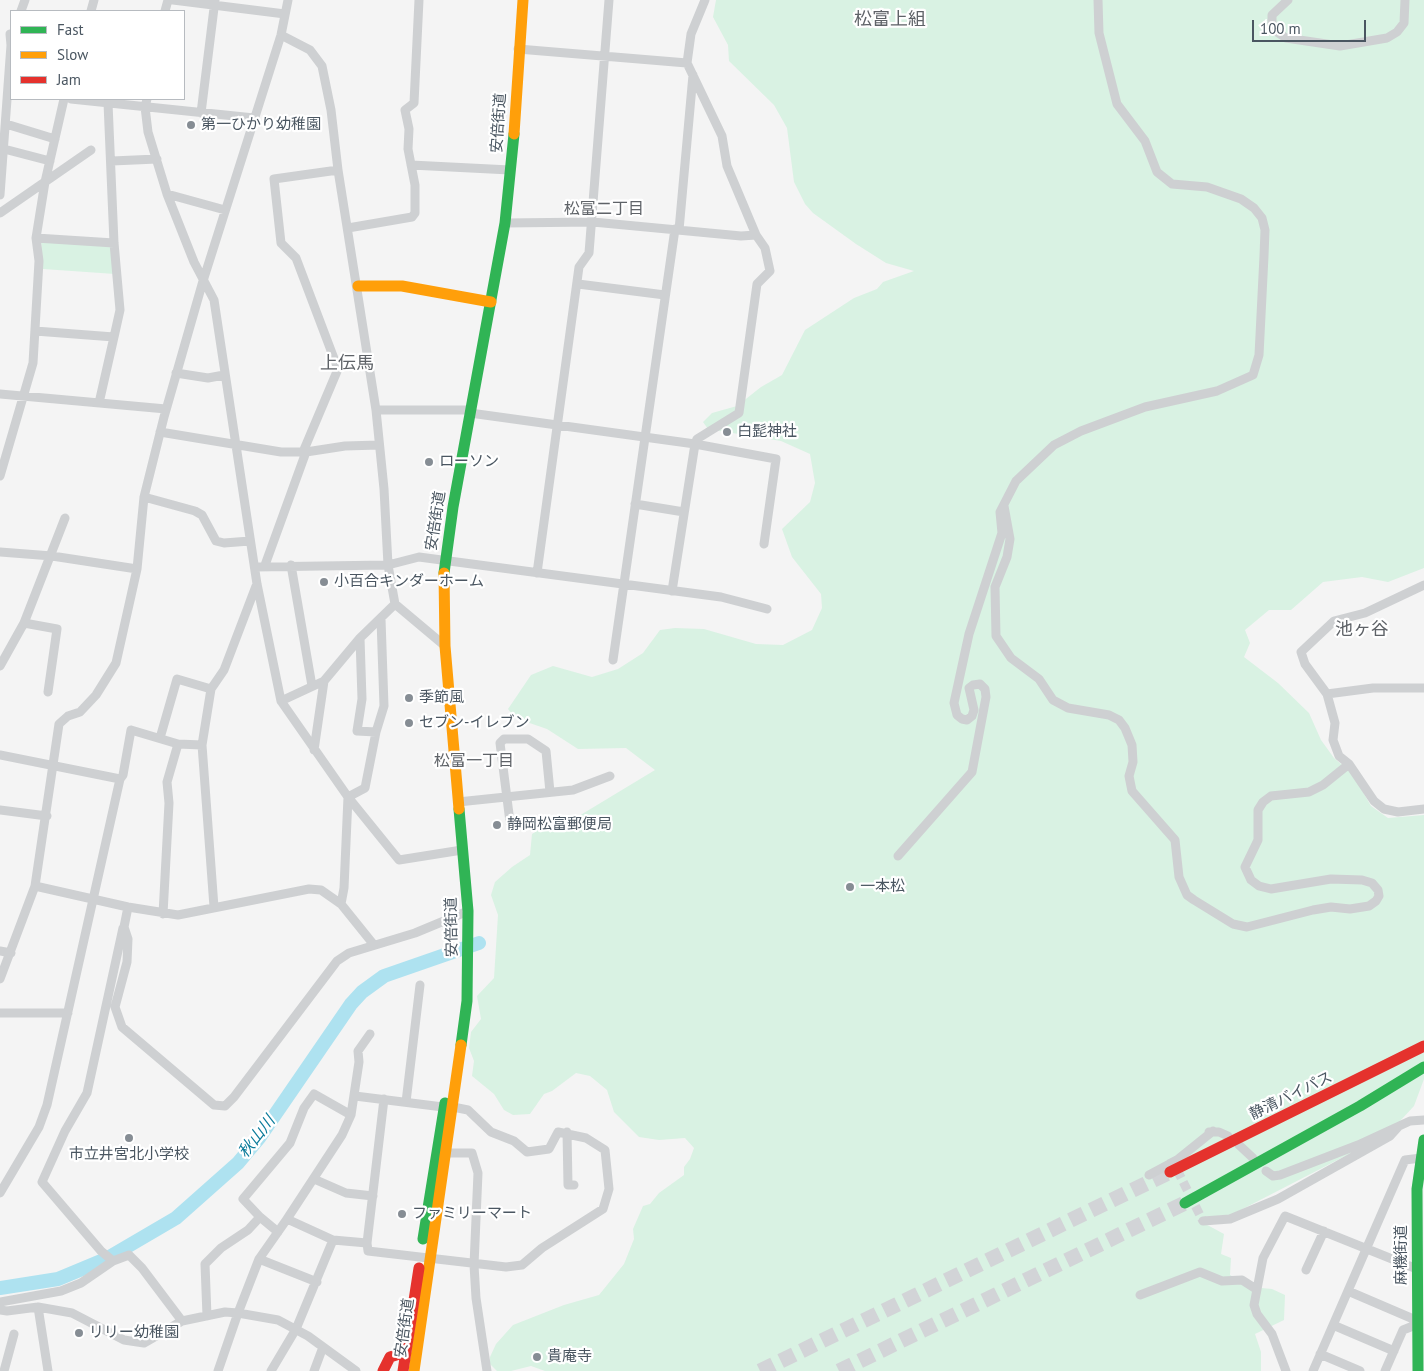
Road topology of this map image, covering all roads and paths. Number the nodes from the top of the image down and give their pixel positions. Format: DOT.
graph roads {
  1 [pos="172,0"];
  2 [pos="288,0"];
  3 [pos="419,0"];
  4 [pos="523,0"];
  5 [pos="610,0"];
  6 [pos="705,0"];
  7 [pos="1098,0"];
  8 [pos="1288,0"];
  9 [pos="1405,0"];
  10 [pos="214,3"];
  11 [pos="285,14"];
  12 [pos="10,33"];
  13 [pos="281,35"];
  14 [pos="1,39"];
  15 [pos="518,49"];
  16 [pos="605,57"];
  17 [pos="687,63"];
  18 [pos="692,75"];
  19 [pos="64,100"];
  20 [pos="80,100"];
  21 [pos="108,103"];
  22 [pos="146,103"];
  23 [pos="201,113"];
  24 [pos="254,118"];
  25 [pos="6,124"];
  26 [pos="55,139"];
  27 [pos="4,150"];
  28 [pos="91,150"];
  29 [pos="157,159"];
  30 [pos="50,161"];
  31 [pos="112,161"];
  32 [pos="410,165"];
  33 [pos="338,170"];
  34 [pos="510,170"];
  35 [pos="45,182"];
  36 [pos="0,190"];
  37 [pos="168,194"];
  38 [pos="225,210"];
  39 [pos="0,213"];
  40 [pos="593,222"];
  41 [pos="505,223"];
  42 [pos="348,228"];
  43 [pos="677,229"];
  44 [pos="756,235"];
  45 [pos="36,238"];
  46 [pos="114,243"];
  47 [pos="203,280"];
  48 [pos="578,284"];
  49 [pos="358,286"];
  50 [pos="665,296"];
  51 [pos="490,302"];
  52 [pos="35,331"];
  53 [pos="114,337"];
  54 [pos="176,373"];
  55 [pos="224,375"];
  56 [pos="0,394"];
  57 [pos="25,396"];
  58 [pos="99,403"];
  59 [pos="166,408"];
  60 [pos="376,410"];
  61 [pos="470,412"];
  62 [pos="558,425"];
  63 [pos="160,432"];
  64 [pos="645,437"];
  65 [pos="236,444"];
  66 [pos="695,444"];
  67 [pos="379,445"];
  68 [pos="305,452"];
  69 [pos="0,476"];
  70 [pos="144,497"];
  71 [pos="635,504"];
  72 [pos="1004,506"];
  73 [pos="684,512"];
  74 [pos="65,518"];
  75 [pos="250,541"];
  76 [pos="764,544"];
  77 [pos="0,552"];
  78 [pos="52,556"];
  79 [pos="445,560"];
  80 [pos="291,565"];
  81 [pos="388,565"];
  82 [pos="260,566"];
  83 [pos="137,569"];
  84 [pos="537,573"];
  85 [pos="257,584"];
  86 [pos="624,585"];
  87 [pos="1424,585"];
  88 [pos="672,591"];
  89 [pos="395,604"];
  90 [pos="767,609"];
  91 [pos="381,618"];
  92 [pos="24,623"];
  93 [pos="360,638"];
  94 [pos="445,646"];
  95 [pos="613,660"];
  96 [pos="0,666"];
  97 [pos="324,681"];
  98 [pos="312,686"];
  99 [pos="1424,688"];
  100 [pos="211,689"];
  101 [pos="48,692"];
  102 [pos="1327,694"];
  103 [pos="281,701"];
  104 [pos="376,732"];
  105 [pos="160,738"];
  106 [pos="178,744"];
  107 [pos="202,745"];
  108 [pos="314,750"];
  109 [pos="0,755"];
  110 [pos="1349,764"];
  111 [pos="53,766"];
  112 [pos="610,776"];
  113 [pos="120,779"];
  114 [pos="550,792"];
  115 [pos="348,797"];
  116 [pos="507,797"];
  117 [pos="458,802"];
  118 [pos="1424,809"];
  119 [pos="0,810"];
  120 [pos="47,816"];
  121 [pos="510,822"];
  122 [pos="462,850"];
  123 [pos="898,856"];
  124 [pos="35,886"];
  125 [pos="93,899"];
  126 [pos="341,904"];
  127 [pos="214,907"];
  128 [pos="128,908"];
  129 [pos="468,911"];
  130 [pos="162,914"];
  131 [pos="124,927"];
  132 [pos="374,945"];
  133 [pos="0,950"];
  134 [pos="11,953"];
  135 [pos="0,979"];
  136 [pos="420,986"];
  137 [pos="0,1013"];
  138 [pos="68,1013"];
  139 [pos="370,1034"];
  140 [pos="1420,1048"];
  141 [pos="1422,1068"];
  142 [pos="354,1096"];
  143 [pos="384,1099"];
  144 [pos="406,1102"];
  145 [pos="448,1107"];
  146 [pos="351,1115"];
  147 [pos="1424,1120"];
  148 [pos="1399,1126"];
  149 [pos="1213,1131"];
  150 [pos="567,1132"];
  151 [pos="1228,1136"];
  152 [pos="1424,1140"];
  153 [pos="1239,1145"];
  154 [pos="446,1153"];
  155 [pos="1171,1158"];
  156 [pos="1253,1158"];
  157 [pos="1421,1158"];
  158 [pos="1266,1171"];
  159 [pos="1170,1172"];
  160 [pos="1149,1175"];
  161 [pos="314,1179"];
  162 [pos="574,1185"];
  163 [pos="0,1193"];
  164 [pos="373,1196"];
  165 [pos="1185,1203"];
  166 [pos="260,1217"];
  167 [pos="287,1219"];
  168 [pos="1203,1220"];
  169 [pos="278,1232"];
  170 [pos="1324,1232"];
  171 [pos="333,1240"];
  172 [pos="367,1243"];
  173 [pos="1366,1249"];
  174 [pos="425,1258"];
  175 [pos="259,1259"];
  176 [pos="113,1261"];
  177 [pos="474,1265"];
  178 [pos="1420,1268"];
  179 [pos="1306,1270"];
  180 [pos="317,1282"];
  181 [pos="1256,1289"];
  182 [pos="1348,1291"];
  183 [pos="1140,1295"];
  184 [pos="0,1302"];
  185 [pos="38,1307"];
  186 [pos="0,1310"];
  187 [pos="238,1313"];
  188 [pos="207,1316"];
  189 [pos="182,1321"];
  190 [pos="1418,1322"];
  191 [pos="1333,1325"];
  192 [pos="296,1329"];
  193 [pos="14,1334"];
  194 [pos="323,1347"];
  195 [pos="1394,1351"];
  196 [pos="406,1352"];
  197 [pos="1320,1354"];
  198 [pos="1420,1364"];
  199 [pos="4,1371"];
  200 [pos="48,1371"];
  201 [pos="218,1371"];
  202 [pos="271,1371"];
  203 [pos="314,1371"];
  204 [pos="356,1371"];
  205 [pos="383,1371"];
  206 [pos="403,1371"];
  207 [pos="414,1371"];
  208 [pos="487,1371"];
  209 [pos="1286,1371"];
  210 [pos="1312,1371"];
  211 [pos="1360,1371"];
  212 [pos="1385,1371"];
  1 -- 10 [label="street"];
  2 -- 11 [label="street"];
  3 -- 32 [label="street"];
  4 -- 15 [label="main road, 安倍街道"];
  5 -- 16 [label="street"];
  6 -- 17 [label="street"];
  7 -- 72 [label="street"];
  8 -- 9 [label="street"];
  10 -- 11 [label="street"];
  10 -- 23 [label="street"];
  11 -- 13 [label="street"];
  12 -- 14 [label="street"];
  12 -- 25 [label="street"];
  13 -- 24 [label="street"];
  13 -- 33 [label="street"];
  15 -- 16 [label="street"];
  15 -- 34 [label="main road, 安倍街道"];
  16 -- 17 [label="street"];
  16 -- 40 [label="street"];
  17 -- 18 [label="street"];
  18 -- 43 [label="street"];
  18 -- 44 [label="street"];
  19 -- 26 [label="street"];
  20 -- 21 [label="street"];
  21 -- 22 [label="street"];
  21 -- 31 [label="street"];
  22 -- 23 [label="street"];
  22 -- 29 [label="street"];
  23 -- 24 [label="street"];
  24 -- 38 [label="street"];
  25 -- 26 [label="street"];
  25 -- 27 [label="street"];
  26 -- 30 [label="street"];
  27 -- 30 [label="street"];
  27 -- 36 [label="street"];
  28 -- 35 [label="street"];
  29 -- 31 [label="street"];
  29 -- 37 [label="street"];
  30 -- 35 [label="street"];
  31 -- 46 [label="street"];
  32 -- 34 [label="street"];
  32 -- 42 [label="street"];
  33 -- 42 [label="street"];
  33 -- 68 [label="street"];
  34 -- 41 [label="main road, 安倍街道"];
  35 -- 39 [label="street"];
  35 -- 45 [label="street"];
  37 -- 38 [label="street"];
  37 -- 47 [label="street"];
  38 -- 47 [label="street"];
  40 -- 41 [label="street"];
  40 -- 43 [label="street"];
  40 -- 48 [label="street"];
  41 -- 51 [label="main road, 安倍街道"];
  42 -- 49 [label="street"];
  43 -- 44 [label="street"];
  43 -- 50 [label="street"];
  44 -- 66 [label="street"];
  45 -- 46 [label="street"];
  45 -- 52 [label="street"];
  46 -- 53 [label="street"];
  47 -- 54 [label="street"];
  47 -- 55 [label="street"];
  48 -- 50 [label="street"];
  48 -- 62 [label="street"];
  49 -- 51 [label="main road"];
  49 -- 60 [label="street"];
  50 -- 64 [label="street"];
  51 -- 61 [label="main road, 安倍街道"];
  52 -- 53 [label="street"];
  52 -- 57 [label="street"];
  53 -- 58 [label="street"];
  54 -- 55 [label="street"];
  54 -- 59 [label="street"];
  55 -- 65 [label="street"];
  56 -- 57 [label="street"];
  57 -- 58 [label="street"];
  57 -- 69 [label="street"];
  58 -- 59 [label="street"];
  59 -- 63 [label="street"];
  60 -- 61 [label="street"];
  60 -- 67 [label="street"];
  61 -- 62 [label="street"];
  61 -- 79 [label="main road, 安倍街道"];
  62 -- 64 [label="street"];
  62 -- 84 [label="street"];
  63 -- 65 [label="street"];
  63 -- 70 [label="street"];
  64 -- 66 [label="street"];
  64 -- 71 [label="street"];
  65 -- 68 [label="street"];
  65 -- 75 [label="street"];
  66 -- 73 [label="street"];
  66 -- 76 [label="street"];
  67 -- 68 [label="street"];
  67 -- 81 [label="street"];
  68 -- 82 [label="street"];
  70 -- 75 [label="street"];
  70 -- 83 [label="street"];
  71 -- 73 [label="street"];
  71 -- 86 [label="street"];
  72 -- 110 [label="street"];
  72 -- 123 [label="street"];
  73 -- 88 [label="street"];
  74 -- 78 [label="street"];
  75 -- 82 [label="street"];
  77 -- 78 [label="street"];
  78 -- 83 [label="street"];
  78 -- 92 [label="street"];
  79 -- 81 [label="street"];
  79 -- 84 [label="street"];
  79 -- 94 [label="main road, 安倍街道"];
  80 -- 81 [label="street"];
  80 -- 82 [label="street"];
  80 -- 98 [label="street"];
  81 -- 89 [label="street"];
  82 -- 85 [label="street"];
  83 -- 111 [label="street"];
  84 -- 86 [label="street"];
  85 -- 100 [label="street"];
  85 -- 103 [label="street"];
  86 -- 88 [label="street"];
  86 -- 95 [label="street"];
  87 -- 102 [label="street"];
  88 -- 90 [label="street"];
  89 -- 91 [label="street"];
  89 -- 94 [label="street"];
  91 -- 93 [label="street"];
  91 -- 104 [label="street"];
  92 -- 96 [label="street"];
  92 -- 101 [label="street"];
  93 -- 97 [label="street"];
  93 -- 104 [label="street"];
  94 -- 117 [label="main road, 安倍街道"];
  97 -- 98 [label="street"];
  97 -- 108 [label="street"];
  98 -- 103 [label="street"];
  99 -- 102 [label="street"];
  100 -- 105 [label="street"];
  100 -- 107 [label="street"];
  102 -- 110 [label="street"];
  103 -- 108 [label="street"];
  104 -- 115 [label="street"];
  105 -- 106 [label="street"];
  105 -- 113 [label="street"];
  106 -- 107 [label="street"];
  106 -- 130 [label="street"];
  107 -- 127 [label="street"];
  108 -- 115 [label="street"];
  109 -- 111 [label="street"];
  110 -- 118 [label="street"];
  111 -- 113 [label="street"];
  111 -- 120 [label="street"];
  112 -- 114 [label="street"];
  113 -- 125 [label="street"];
  114 -- 116 [label="street"];
  114 -- 116 [label="street"];
  115 -- 122 [label="street"];
  115 -- 126 [label="street"];
  116 -- 117 [label="street"];
  116 -- 121 [label="street"];
  117 -- 122 [label="main road, 安倍街道"];
  119 -- 120 [label="street"];
  120 -- 124 [label="street"];
  122 -- 129 [label="main road, 安倍街道"];
  124 -- 125 [label="street"];
  124 -- 134 [label="street"];
  125 -- 128 [label="street"];
  125 -- 138 [label="street"];
  126 -- 127 [label="street"];
  126 -- 132 [label="street"];
  127 -- 130 [label="street"];
  128 -- 130 [label="street"];
  128 -- 131 [label="street"];
  129 -- 132 [label="street"];
  129 -- 145 [label="main road, 安倍街道"];
  131 -- 132 [label="street"];
  131 -- 176 [label="street"];
  133 -- 134 [label="street"];
  134 -- 135 [label="street"];
  136 -- 144 [label="street"];
  137 -- 138 [label="street"];
  138 -- 163 [label="street"];
  139 -- 142 [label="street"];
  140 -- 159 [label="main road, 静清バイパス"];
  141 -- 165 [label="main road"];
  142 -- 143 [label="street"];
  142 -- 146 [label="street"];
  143 -- 144 [label="street"];
  143 -- 164 [label="street"];
  144 -- 145 [label="street"];
  145 -- 150 [label="street"];
  145 -- 154 [label="main road, 安倍街道"];
  145 -- 174 [label="main road, 安倍街道"];
  146 -- 161 [label="street"];
  146 -- 166 [label="street"];
  147 -- 148 [label="street"];
  148 -- 158 [label="street"];
  148 -- 168 [label="street"];
  149 -- 151 [label="street"];
  149 -- 155 [label="street"];
  149 -- 160 [label="street"];
  150 -- 162 [label="street"];
  150 -- 177 [label="street"];
  152 -- 157 [label="main road, 麻機街道"];
  153 -- 156 [label="street"];
  154 -- 174 [label="main road, 安倍街道"];
  154 -- 177 [label="street"];
  157 -- 173 [label="street"];
  157 -- 178 [label="main road, 麻機街道"];
  161 -- 164 [label="street"];
  161 -- 167 [label="street"];
  164 -- 172 [label="street"];
  166 -- 169 [label="street"];
  166 -- 188 [label="street"];
  167 -- 169 [label="street"];
  167 -- 171 [label="street"];
  169 -- 175 [label="street"];
  170 -- 173 [label="street"];
  170 -- 179 [label="street"];
  170 -- 181 [label="street"];
  171 -- 172 [label="street"];
  171 -- 180 [label="street"];
  172 -- 174 [label="street"];
  173 -- 178 [label="street"];
  173 -- 182 [label="street"];
  174 -- 177 [label="street"];
  174 -- 196 [label="main road, 安倍街道"];
  174 -- 207 [label="main road, 安倍街道"];
  175 -- 180 [label="street"];
  175 -- 187 [label="street"];
  176 -- 184 [label="street"];
  176 -- 189 [label="street"];
  177 -- 208 [label="street"];
  178 -- 190 [label="main road, 麻機街道"];
  180 -- 192 [label="street"];
  181 -- 183 [label="street"];
  181 -- 209 [label="street"];
  182 -- 190 [label="street"];
  182 -- 191 [label="street"];
  185 -- 186 [label="street"];
  185 -- 189 [label="street"];
  185 -- 200 [label="street"];
  187 -- 188 [label="street"];
  187 -- 192 [label="street"];
  187 -- 201 [label="street"];
  188 -- 189 [label="street"];
  190 -- 195 [label="street"];
  190 -- 198 [label="main road, 麻機街道"];
  191 -- 195 [label="street"];
  191 -- 197 [label="street"];
  192 -- 194 [label="street"];
  192 -- 202 [label="street"];
  193 -- 199 [label="street"];
  194 -- 203 [label="street"];
  194 -- 204 [label="street"];
  195 -- 212 [label="street"];
  196 -- 205 [label="main road, 安倍街道"];
  196 -- 206 [label="main road, 安倍街道"];
  197 -- 210 [label="street"];
  197 -- 211 [label="street"];
}
